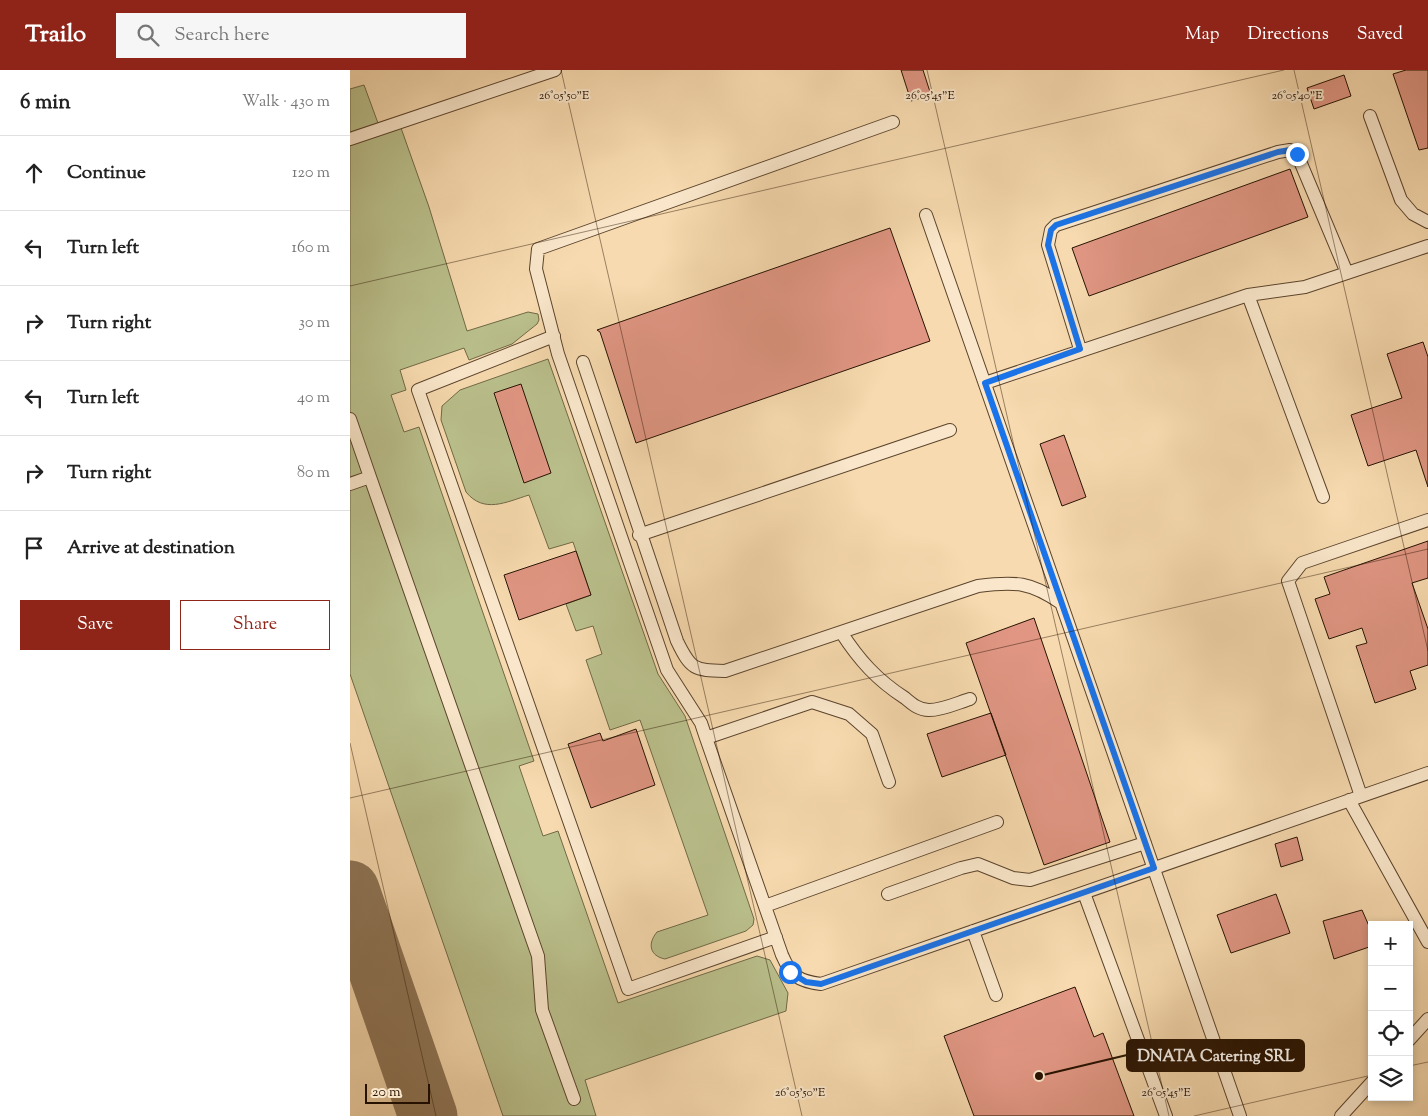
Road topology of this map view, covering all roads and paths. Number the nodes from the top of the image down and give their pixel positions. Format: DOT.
graph roads {
  1 [pos="556,70"];
  2 [pos="1370,116"];
  3 [pos="893,122"];
  4 [pos="350,139"];
  5 [pos="926,215"];
  6 [pos="1428,222"];
  7 [pos="1428,246"];
  8 [pos="1347,273"];
  9 [pos="1248,295"];
  10 [pos="554,336"];
  11 [pos="1080,349"];
  12 [pos="583,362"];
  13 [pos="985,383"];
  14 [pos="350,420"];
  15 [pos="950,430"];
  16 [pos="370,477"];
  17 [pos="350,484"];
  18 [pos="1323,497"];
  19 [pos="1428,520"];
  20 [pos="640,535"];
  21 [pos="1061,603"];
  22 [pos="841,632"];
  23 [pos="970,698"];
  24 [pos="706,738"];
  25 [pos="1428,773"];
  26 [pos="889,782"];
  27 [pos="1355,798"];
  28 [pos="997,822"];
  29 [pos="1145,843"];
  30 [pos="1154,868"];
  31 [pos="1084,892"];
  32 [pos="888,894"];
  33 [pos="765,906"];
  34 [pos="973,931"];
  35 [pos="776,937"];
  36 [pos="1428,942"];
  37 [pos="996,995"];
  38 [pos="1428,1019"];
  39 [pos="1413,1036"];
  40 [pos="1368,1086"];
  41 [pos="574,1099"];
  42 [pos="1166,1116"];
  43 [pos="1240,1116"];
  44 [pos="1341,1116"];
  1 -- 4 [label="lane"];
  2 -- 6 [label="lane"];
  3 -- 10 [label="lane"];
  5 -- 13 [label="lane"];
  7 -- 8 [label="lane"];
  8 -- 9 [label="lane"];
  8 -- 11 [label="lane"];
  9 -- 11 [label="lane"];
  9 -- 18 [label="lane"];
  10 -- 24 [label="lane"];
  10 -- 35 [label="lane"];
  11 -- 13 [label="lane"];
  12 -- 20 [label="lane"];
  13 -- 21 [label="lane"];
  14 -- 16 [label="lane"];
  15 -- 20 [label="lane"];
  16 -- 17 [label="lane"];
  16 -- 41 [label="lane"];
  19 -- 27 [label="lane"];
  20 -- 22 [label="lane"];
  21 -- 22 [label="lane"];
  21 -- 29 [label="lane"];
  22 -- 23 [label="lane"];
  24 -- 26 [label="lane"];
  24 -- 33 [label="lane"];
  25 -- 27 [label="lane"];
  27 -- 30 [label="lane"];
  27 -- 36 [label="lane"];
  28 -- 33 [label="lane"];
  29 -- 30 [label="lane"];
  29 -- 32 [label="lane"];
  30 -- 31 [label="lane"];
  30 -- 43 [label="lane"];
  31 -- 34 [label="lane"];
  31 -- 42 [label="lane"];
  33 -- 35 [label="lane"];
  34 -- 35 [label="lane"];
  34 -- 37 [label="lane"];
  38 -- 39 [label="lane"];
  40 -- 44 [label="lane"];
}
